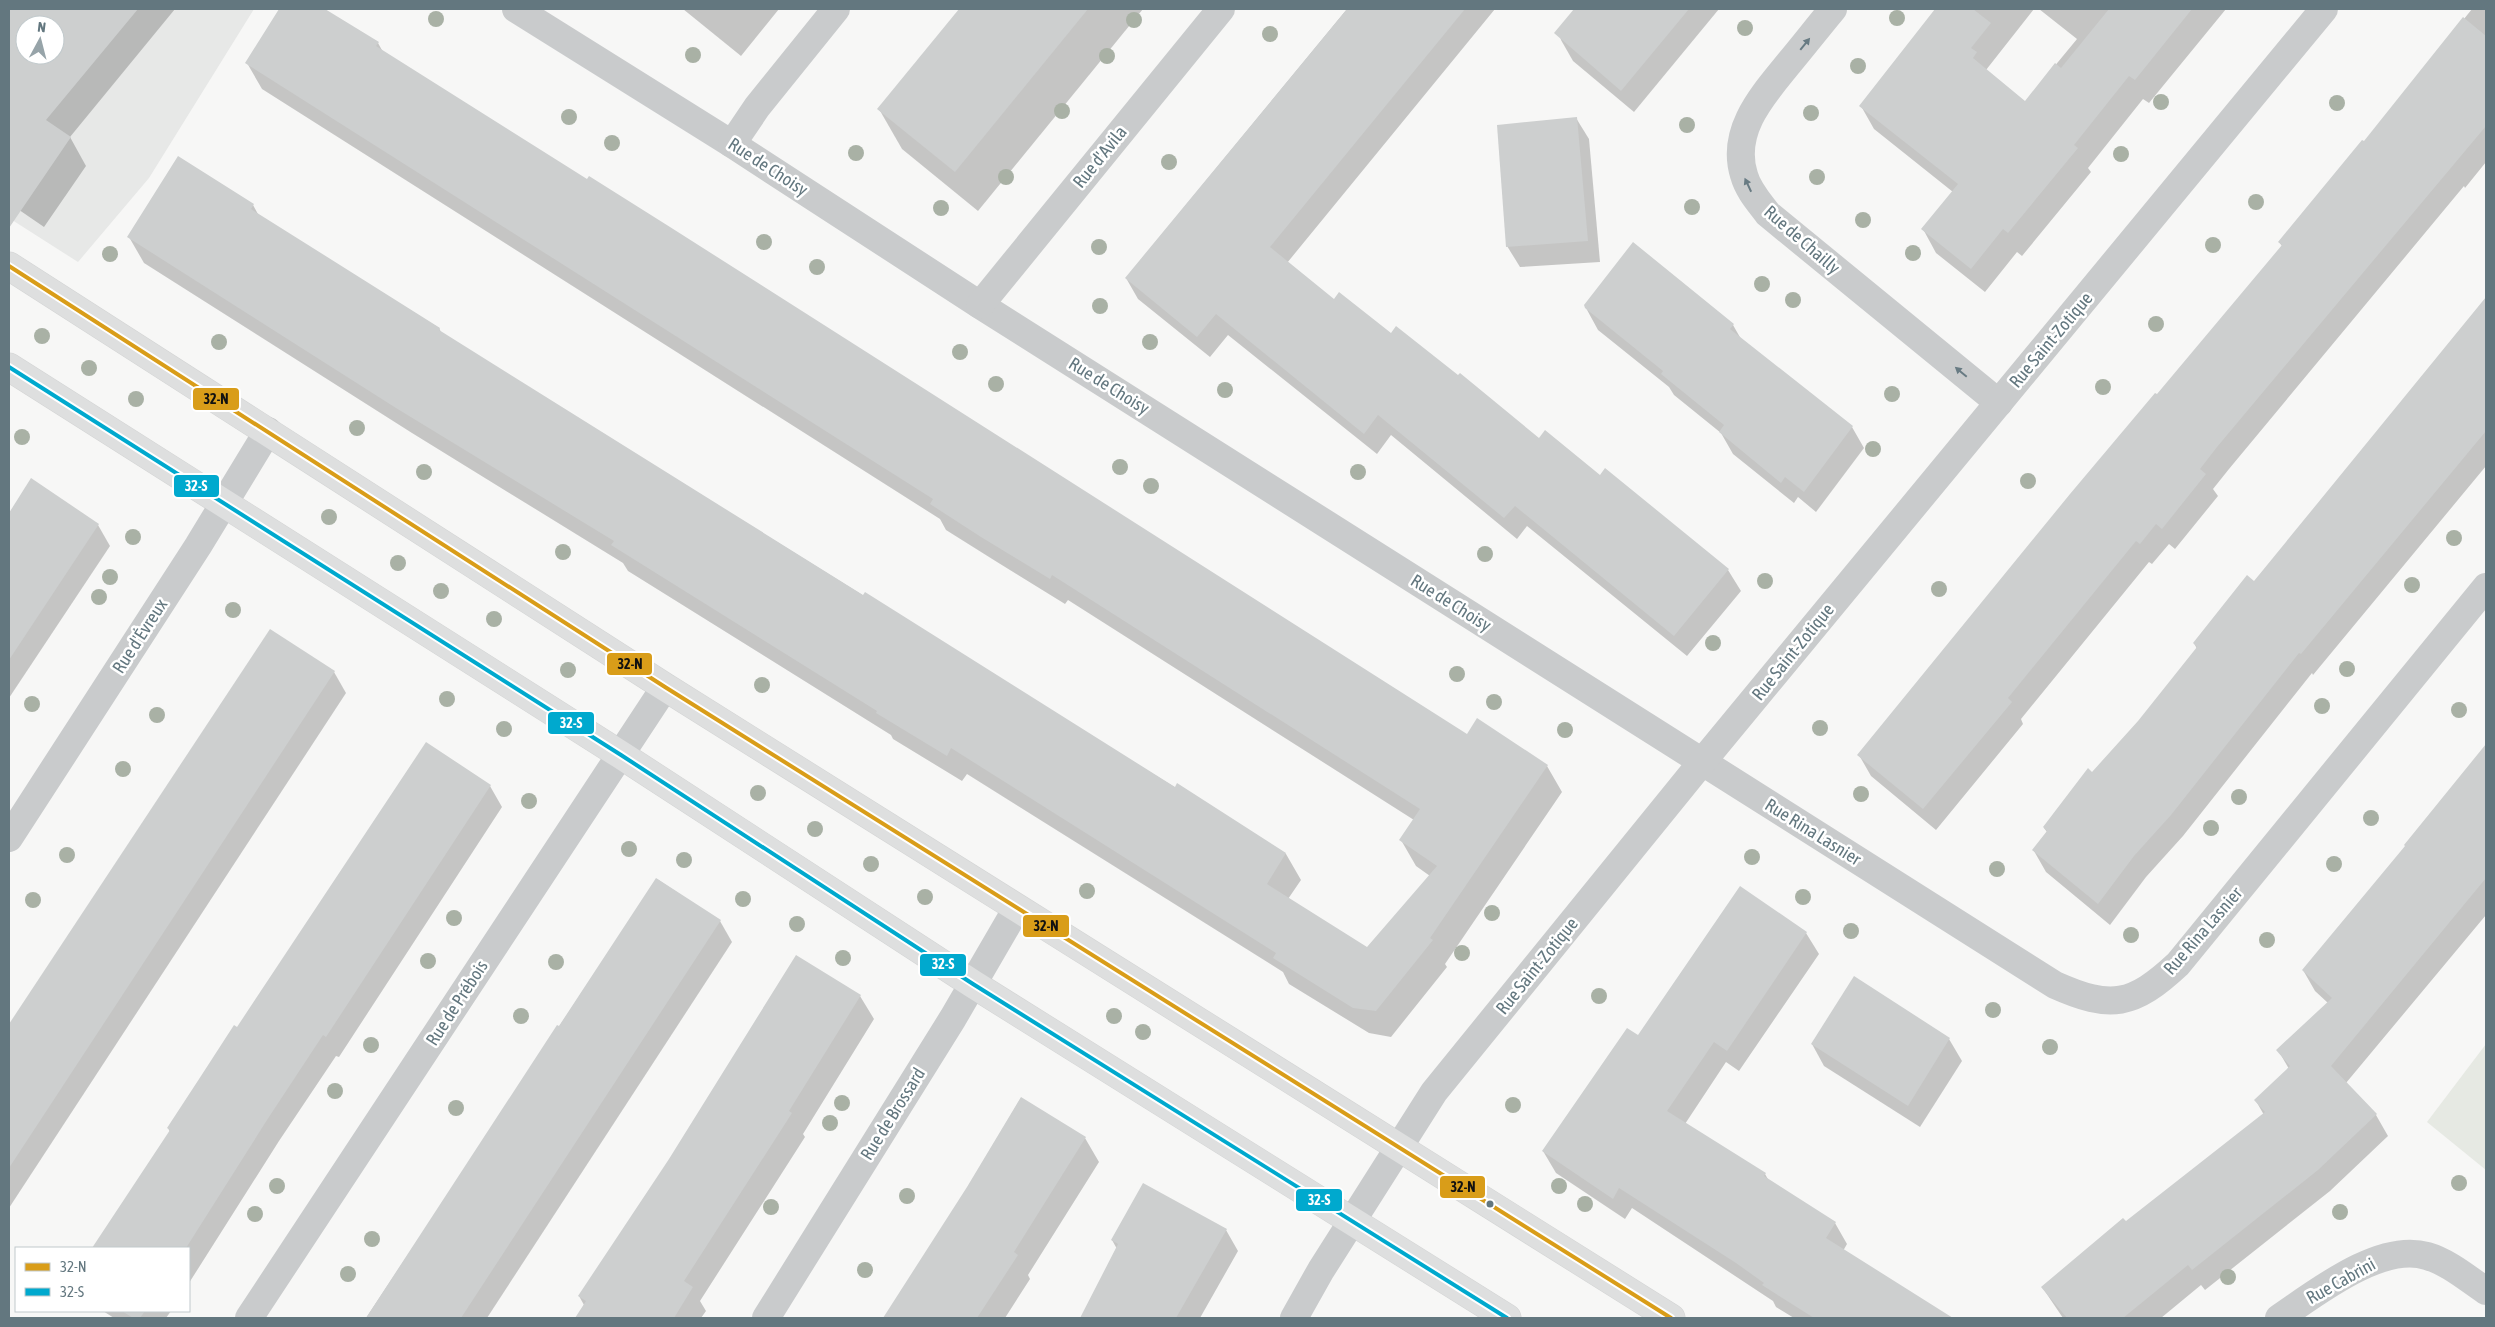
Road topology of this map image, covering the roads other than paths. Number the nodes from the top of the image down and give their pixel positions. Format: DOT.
graph roads {
  1 [pos="516,9"];
  2 [pos="836,9"];
  3 [pos="1221,9"];
  4 [pos="1833,9"];
  5 [pos="2324,9"];
  6 [pos="732,144"];
  7 [pos="9,266"];
  8 [pos="980,305"];
  9 [pos="9,367"];
  10 [pos="1998,403"];
  11 [pos="268,430"];
  12 [pos="225,504"];
  13 [pos="2486,587"];
  14 [pos="665,687"];
  15 [pos="621,755"];
  16 [pos="1702,762"];
  17 [pos="9,838"];
  18 [pos="1017,908"];
  19 [pos="973,984"];
  20 [pos="1399,1147"];
  21 [pos="1352,1221"];
  22 [pos="2486,1291"];
  23 [pos="249,1318"];
  24 [pos="766,1318"];
  25 [pos="1294,1318"];
  26 [pos="1507,1318"];
  27 [pos="1670,1318"];
  28 [pos="2279,1318"];
  1 -- 6 [label="street, Rue de Choisy"];
  2 -- 6 [label="street"];
  3 -- 8 [label="street, Rue d'Avila"];
  10 -- 4 [label="street, Rue de Chailly, one-way"];
  5 -- 10 [label="street, Rue Saint-Zotique"];
  6 -- 8 [label="street, Rue de Choisy"];
  7 -- 11 [label="main road"];
  8 -- 16 [label="street, Rue de Choisy"];
  9 -- 12 [label="main road"];
  10 -- 16 [label="street, Rue Saint-Zotique"];
  11 -- 12 [label="street, Rue d'Évreux"];
  11 -- 14 [label="main road"];
  12 -- 15 [label="main road"];
  12 -- 17 [label="street, Rue d'Évreux"];
  13 -- 16 [label="street, Rue Rina Lasnier"];
  14 -- 15 [label="street, Rue de Prébois"];
  14 -- 18 [label="main road"];
  15 -- 19 [label="main road"];
  15 -- 23 [label="street, Rue de Prébois"];
  16 -- 20 [label="street, Rue Saint-Zotique"];
  18 -- 19 [label="street, Rue de Brossard"];
  18 -- 20 [label="main road"];
  19 -- 21 [label="main road"];
  19 -- 24 [label="street, Rue de Brossard"];
  20 -- 21 [label="street, Rue Saint-Zotique"];
  20 -- 27 [label="main road"];
  21 -- 25 [label="street, Rue Saint-Zotique"];
  21 -- 26 [label="main road"];
  22 -- 28 [label="street, Rue Cabrini"];
}
